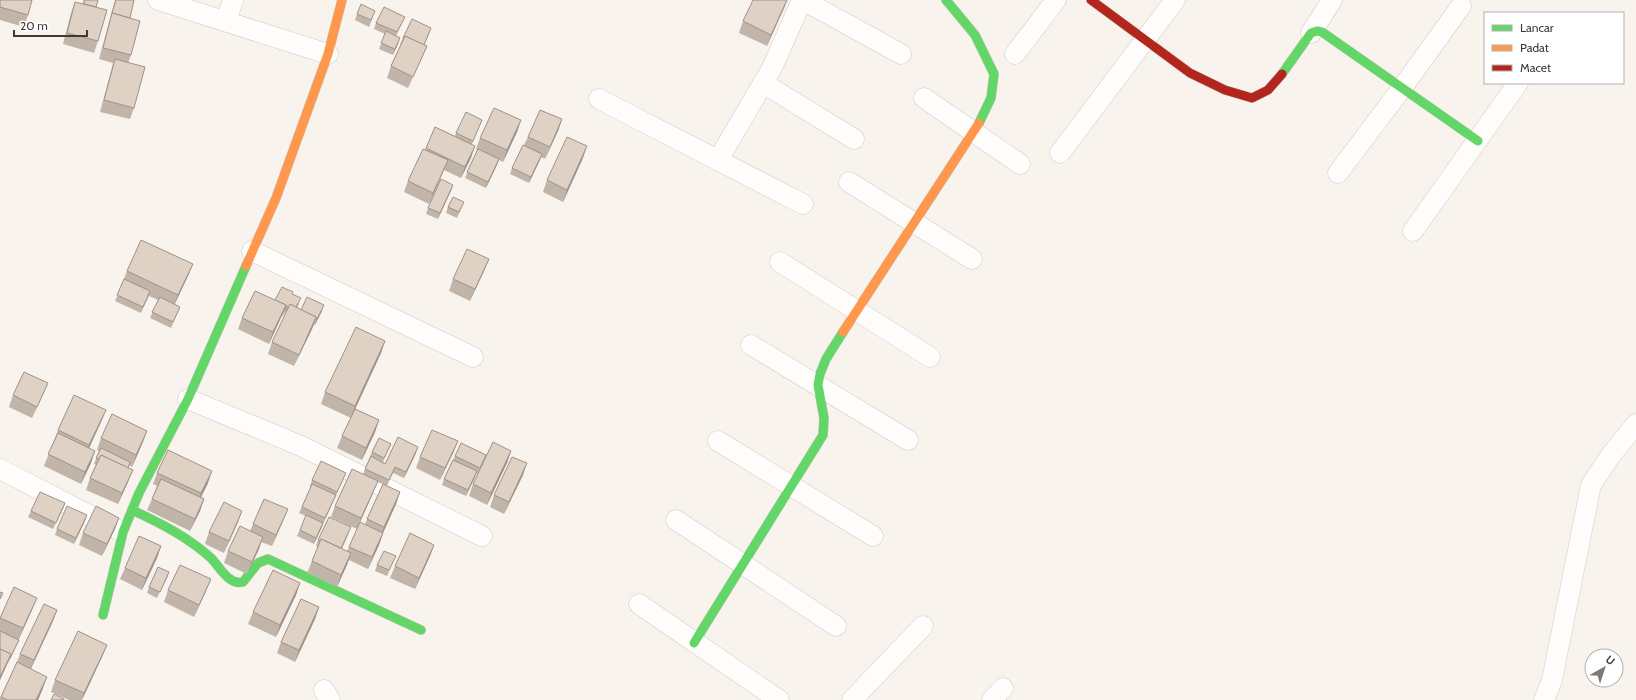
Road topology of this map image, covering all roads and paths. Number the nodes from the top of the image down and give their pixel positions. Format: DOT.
graph roads {
  1 [pos="158,0"];
  2 [pos="233,0"];
  3 [pos="342,0"];
  4 [pos="802,0"];
  5 [pos="946,0"];
  6 [pos="1056,0"];
  7 [pos="1091,0"];
  8 [pos="1175,0"];
  9 [pos="1332,0"];
  10 [pos="1461,6"];
  11 [pos="226,21"];
  12 [pos="1311,33"];
  13 [pos="1145,40"];
  14 [pos="328,54"];
  15 [pos="901,54"];
  16 [pos="1015,54"];
  17 [pos="763,83"];
  18 [pos="1517,84"];
  19 [pos="1402,88"];
  20 [pos="599,98"];
  21 [pos="924,98"];
  22 [pos="973,132"];
  23 [pos="854,139"];
  24 [pos="1478,141"];
  25 [pos="1060,153"];
  26 [pos="718,160"];
  27 [pos="1020,164"];
  28 [pos="1338,173"];
  29 [pos="849,182"];
  30 [pos="803,204"];
  31 [pos="914,223"];
  32 [pos="1413,231"];
  33 [pos="252,251"];
  34 [pos="972,259"];
  35 [pos="780,262"];
  36 [pos="856,311"];
  37 [pos="751,345"];
  38 [pos="473,357"];
  39 [pos="930,357"];
  40 [pos="818,385"];
  41 [pos="188,399"];
  42 [pos="1636,424"];
  43 [pos="908,440"];
  44 [pos="718,441"];
  45 [pos="0,469"];
  46 [pos="792,486"];
  47 [pos="132,510"];
  48 [pos="676,520"];
  49 [pos="123,532"];
  50 [pos="482,536"];
  51 [pos="873,536"];
  52 [pos="743,564"];
  53 [pos="638,604"];
  54 [pos="103,615"];
  55 [pos="836,626"];
  56 [pos="923,626"];
  57 [pos="421,630"];
  58 [pos="694,643"];
  59 [pos="779,700"];
  60 [pos="852,700"];
  61 [pos="1544,700"];
  1 -- 11 [label="street"];
  2 -- 11 [label="street"];
  3 -- 14 [label="street"];
  4 -- 15 [label="street"];
  4 -- 17 [label="street"];
  5 -- 22 [label="street"];
  6 -- 16 [label="street"];
  7 -- 13 [label="street"];
  8 -- 13 [label="street"];
  9 -- 12 [label="street"];
  10 -- 19 [label="street"];
  11 -- 14 [label="street"];
  12 -- 13 [label="street"];
  12 -- 19 [label="street"];
  13 -- 25 [label="street"];
  14 -- 33 [label="street"];
  17 -- 23 [label="street"];
  17 -- 26 [label="street"];
  18 -- 24 [label="street"];
  19 -- 24 [label="street"];
  19 -- 28 [label="street"];
  20 -- 26 [label="street"];
  21 -- 22 [label="street"];
  22 -- 27 [label="street"];
  22 -- 31 [label="street"];
  24 -- 32 [label="street"];
  26 -- 30 [label="street"];
  29 -- 31 [label="street"];
  31 -- 34 [label="street"];
  31 -- 36 [label="street"];
  33 -- 38 [label="street"];
  33 -- 41 [label="street"];
  35 -- 36 [label="street"];
  36 -- 39 [label="street"];
  36 -- 40 [label="street"];
  37 -- 40 [label="street"];
  40 -- 43 [label="street"];
  40 -- 46 [label="street"];
  41 -- 47 [label="street"];
  41 -- 50 [label="street"];
  42 -- 61 [label="street"];
  44 -- 46 [label="street"];
  45 -- 49 [label="street"];
  46 -- 51 [label="street"];
  46 -- 52 [label="street"];
  47 -- 49 [label="street"];
  47 -- 57 [label="street"];
  48 -- 52 [label="street"];
  49 -- 54 [label="street"];
  52 -- 55 [label="street"];
  52 -- 58 [label="street"];
  53 -- 58 [label="street"];
  56 -- 60 [label="street"];
  58 -- 59 [label="street"];
}
